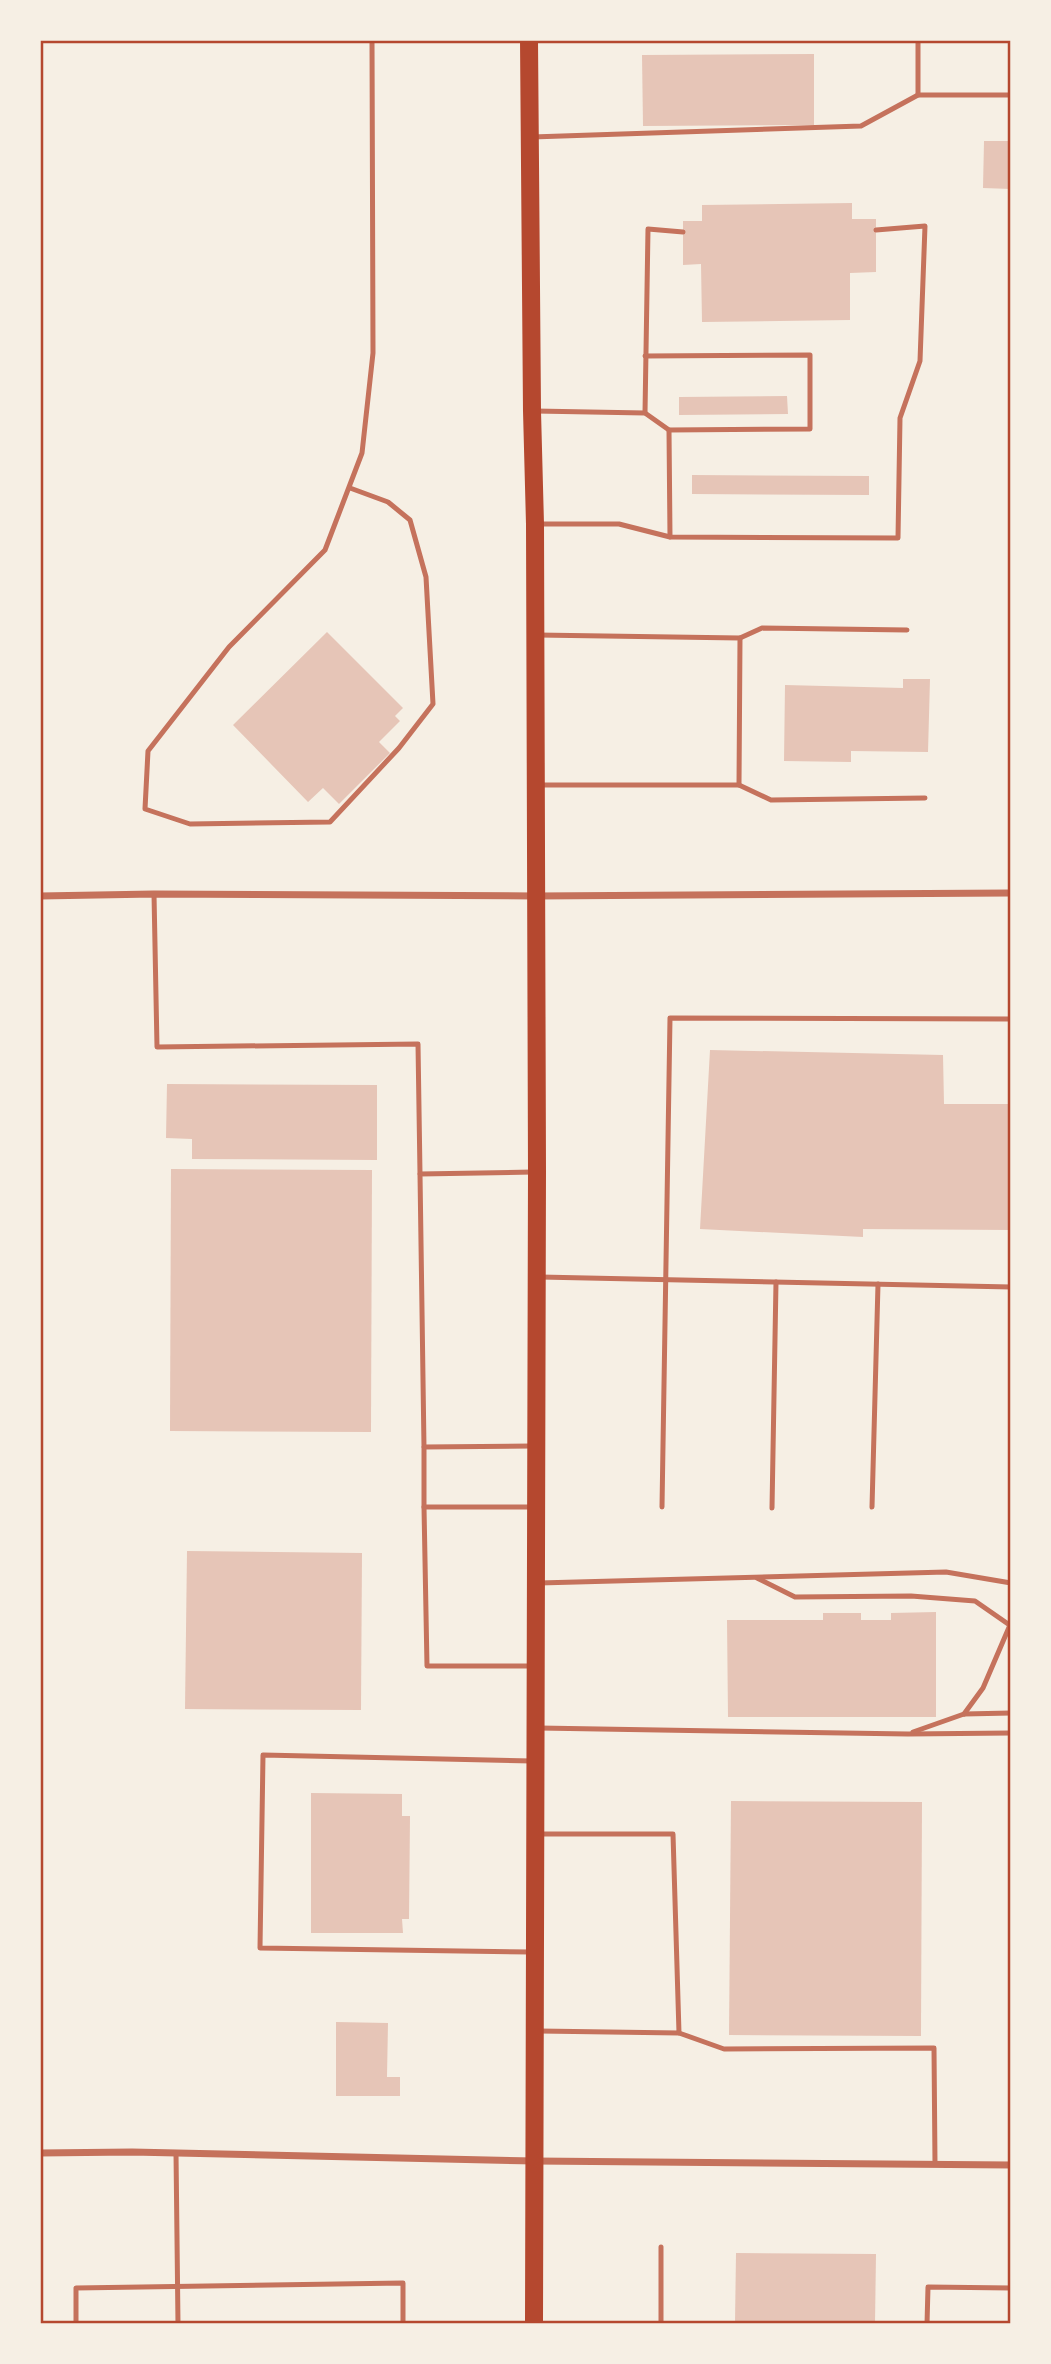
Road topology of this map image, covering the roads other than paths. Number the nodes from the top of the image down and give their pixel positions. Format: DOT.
graph roads {
  1 [pos="372,40"];
  2 [pos="529,40"];
  3 [pos="918,40"];
  4 [pos="918,95"];
  5 [pos="1011,96"];
  6 [pos="530,137"];
  7 [pos="876,230"];
  8 [pos="683,232"];
  9 [pos="645,356"];
  10 [pos="532,411"];
  11 [pos="645,413"];
  12 [pos="669,430"];
  13 [pos="350,488"];
  14 [pos="535,524"];
  15 [pos="670,537"];
  16 [pos="907,630"];
  17 [pos="535,635"];
  18 [pos="740,638"];
  19 [pos="535,785"];
  20 [pos="738,785"];
  21 [pos="925,798"];
  22 [pos="1011,893"];
  23 [pos="155,894"];
  24 [pos="40,896"];
  25 [pos="536,896"];
  26 [pos="1011,1019"];
  27 [pos="537,1171"];
  28 [pos="420,1174"];
  29 [pos="536,1277"];
  30 [pos="666,1280"];
  31 [pos="776,1282"];
  32 [pos="878,1284"];
  33 [pos="1011,1287"];
  34 [pos="537,1446"];
  35 [pos="424,1447"];
  36 [pos="425,1507"];
  37 [pos="537,1507"];
  38 [pos="662,1507"];
  39 [pos="872,1507"];
  40 [pos="772,1508"];
  41 [pos="754,1576"];
  42 [pos="1011,1583"];
  43 [pos="536,1584"];
  44 [pos="1011,1625"];
  45 [pos="536,1666"];
  46 [pos="1011,1713"];
  47 [pos="964,1714"];
  48 [pos="535,1728"];
  49 [pos="1011,1733"];
  50 [pos="908,1734"];
  51 [pos="536,1762"];
  52 [pos="535,1834"];
  53 [pos="535,1952"];
  54 [pos="536,2031"];
  55 [pos="679,2033"];
  56 [pos="40,2153"];
  57 [pos="176,2153"];
  58 [pos="535,2161"];
  59 [pos="935,2164"];
  60 [pos="1011,2165"];
  61 [pos="661,2247"];
  62 [pos="178,2285"];
  63 [pos="1011,2288"];
  64 [pos="535,2323"];
  65 [pos="76,2324"];
  66 [pos="178,2324"];
  67 [pos="403,2324"];
  68 [pos="661,2324"];
  69 [pos="927,2324"];
  1 -- 13 [label="lane"];
  2 -- 6 [label="main road"];
  3 -- 4 [label="lane"];
  4 -- 5 [label="lane"];
  4 -- 6 [label="lane"];
  6 -- 10 [label="main road"];
  7 -- 15 [label="lane"];
  8 -- 9 [label="lane"];
  9 -- 11 [label="lane"];
  9 -- 12 [label="lane"];
  10 -- 11 [label="lane"];
  10 -- 14 [label="main road"];
  11 -- 12 [label="lane"];
  12 -- 15 [label="lane"];
  13 -- 13 [label="lane"];
  14 -- 15 [label="lane"];
  14 -- 17 [label="main road"];
  16 -- 18 [label="lane"];
  17 -- 18 [label="lane"];
  17 -- 19 [label="main road"];
  18 -- 20 [label="lane"];
  19 -- 20 [label="lane"];
  19 -- 25 [label="main road"];
  20 -- 21 [label="lane"];
  22 -- 25 [label="street"];
  23 -- 24 [label="street"];
  23 -- 25 [label="street"];
  23 -- 28 [label="lane"];
  25 -- 27 [label="main road"];
  26 -- 30 [label="lane"];
  27 -- 28 [label="lane"];
  27 -- 29 [label="main road"];
  28 -- 35 [label="lane"];
  29 -- 30 [label="lane"];
  29 -- 34 [label="main road"];
  30 -- 31 [label="lane"];
  30 -- 38 [label="lane"];
  31 -- 32 [label="lane"];
  31 -- 40 [label="lane"];
  32 -- 33 [label="lane"];
  32 -- 39 [label="lane"];
  34 -- 35 [label="lane"];
  34 -- 37 [label="main road"];
  35 -- 36 [label="lane"];
  36 -- 37 [label="lane"];
  36 -- 45 [label="lane"];
  37 -- 43 [label="main road"];
  41 -- 42 [label="lane"];
  41 -- 43 [label="lane"];
  41 -- 44 [label="lane"];
  43 -- 45 [label="main road"];
  44 -- 47 [label="lane"];
  45 -- 48 [label="main road"];
  46 -- 47 [label="lane"];
  47 -- 50 [label="lane"];
  48 -- 50 [label="lane"];
  48 -- 51 [label="main road"];
  49 -- 50 [label="lane"];
  51 -- 52 [label="main road"];
  51 -- 53 [label="lane"];
  52 -- 53 [label="main road"];
  52 -- 55 [label="lane"];
  53 -- 54 [label="main road"];
  54 -- 55 [label="lane"];
  54 -- 58 [label="main road"];
  55 -- 59 [label="lane"];
  56 -- 57 [label="street"];
  57 -- 58 [label="street"];
  57 -- 62 [label="lane"];
  58 -- 59 [label="street"];
  58 -- 64 [label="main road"];
  59 -- 60 [label="street"];
  61 -- 68 [label="lane"];
  62 -- 65 [label="lane"];
  62 -- 66 [label="lane"];
  62 -- 67 [label="lane"];
  63 -- 69 [label="lane"];
}
